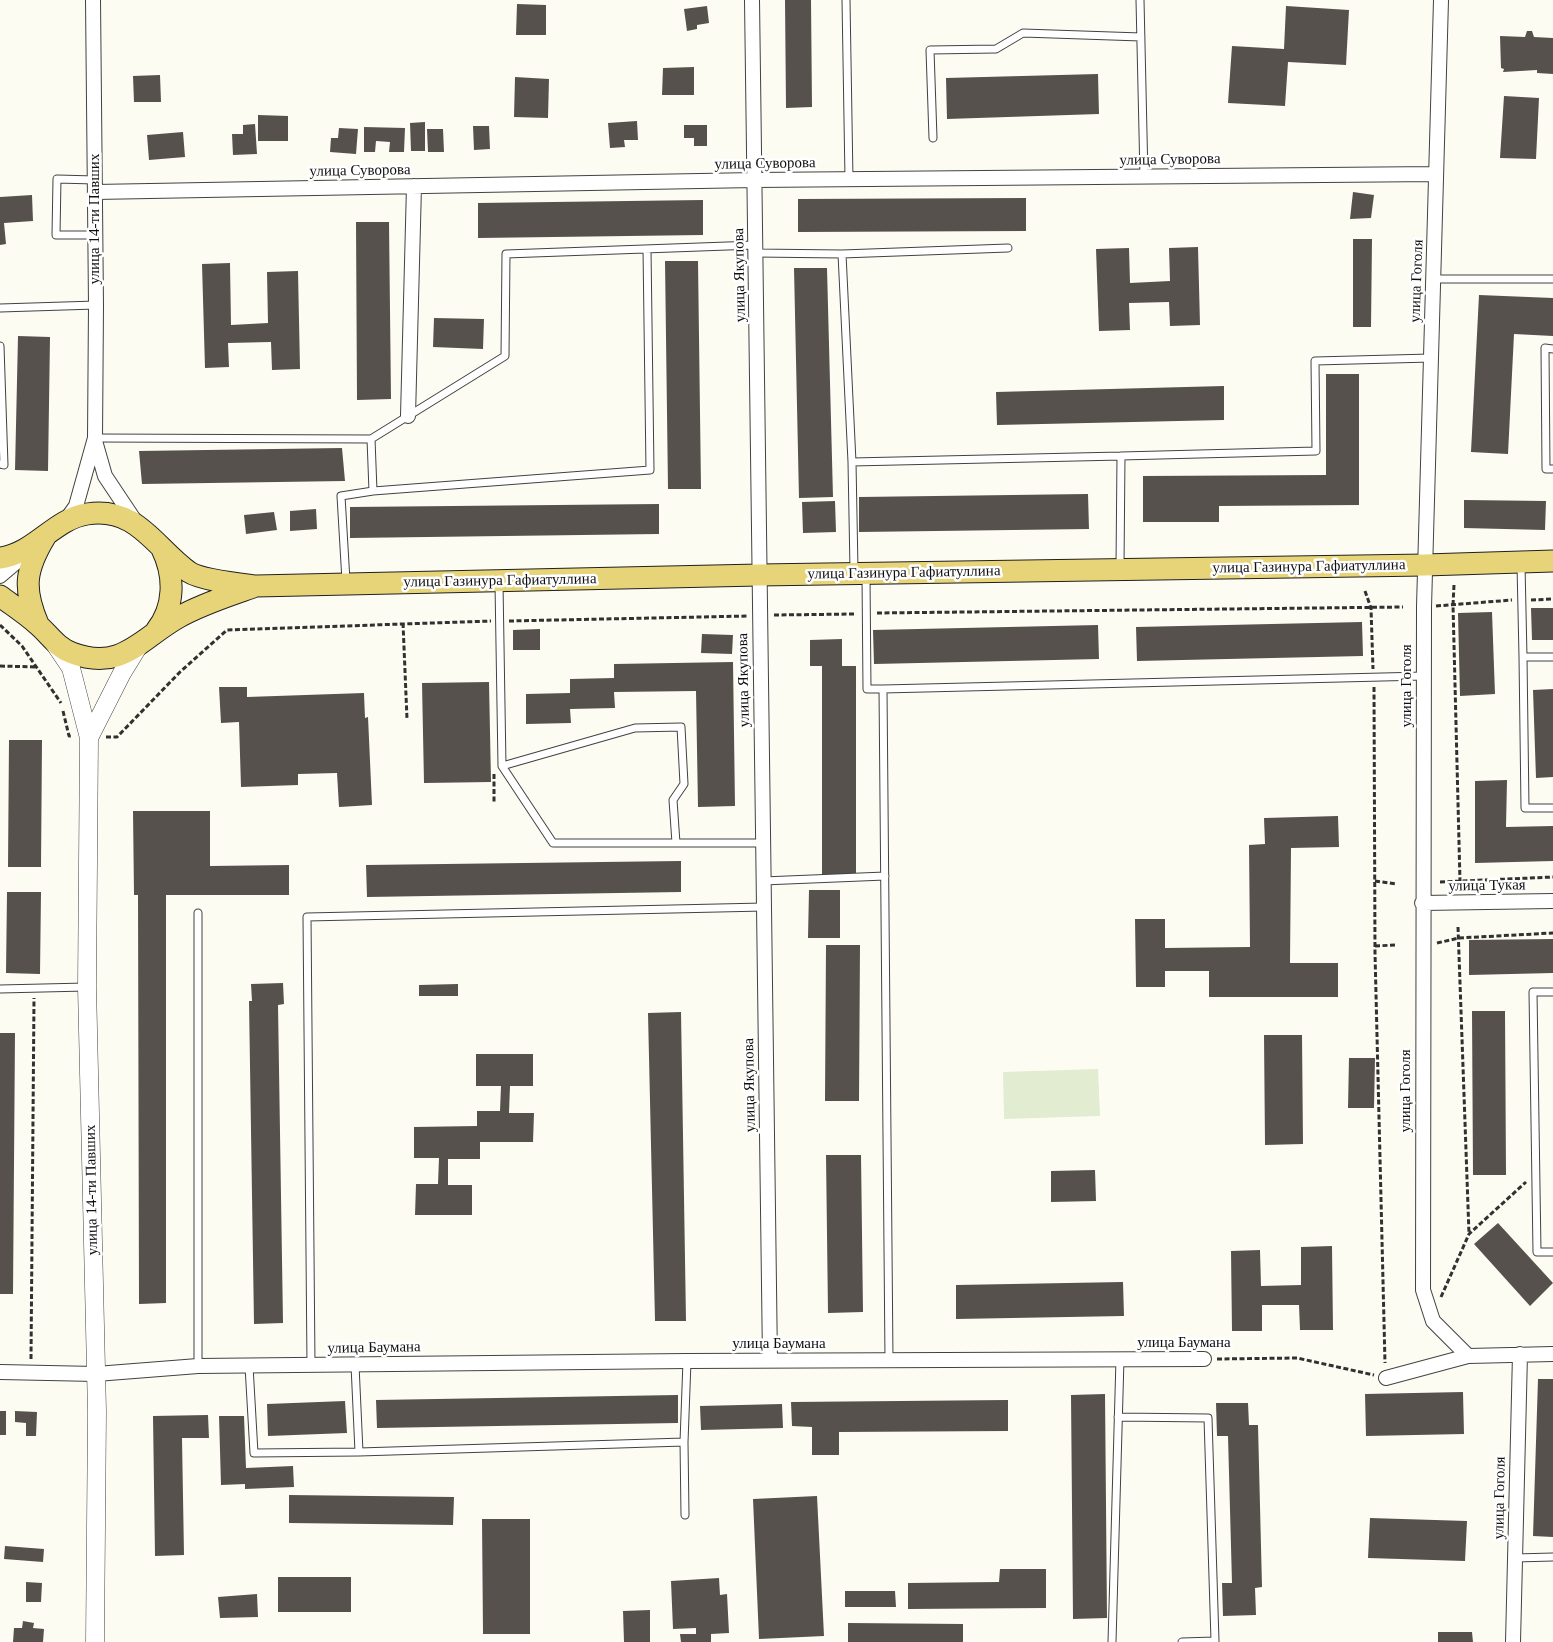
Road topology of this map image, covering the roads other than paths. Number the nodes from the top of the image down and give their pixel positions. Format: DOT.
graph roads {
  1 [pos="93,0"];
  2 [pos="752,0"];
  3 [pos="846,0"];
  4 [pos="1140,0"];
  5 [pos="1441,0"];
  6 [pos="1141,37"];
  7 [pos="934,138"];
  8 [pos="1436,174"];
  9 [pos="1144,177"];
  10 [pos="849,179"];
  11 [pos="755,180"];
  12 [pos="95,186"];
  13 [pos="414,186"];
  14 [pos="95,235"];
  15 [pos="1008,248"];
  16 [pos="647,249"];
  17 [pos="756,249"];
  18 [pos="842,254"];
  19 [pos="1433,279"];
  20 [pos="1553,279"];
  21 [pos="96,305"];
  22 [pos="0,308"];
  23 [pos="0,346"];
  24 [pos="1553,349"];
  25 [pos="1431,358"];
  26 [pos="408,416"];
  27 [pos="94,438"];
  28 [pos="372,439"];
  29 [pos="1121,456"];
  30 [pos="852,462"];
  31 [pos="0,464"];
  32 [pos="1553,468"];
  33 [pos="373,491"];
  34 [pos="64,522"];
  35 [pos="136,523"];
  36 [pos="45,537"];
  37 [pos="160,545"];
  38 [pos="0,558"];
  39 [pos="1520,561"];
  40 [pos="1553,561"];
  41 [pos="1425,565"];
  42 [pos="1120,570"];
  43 [pos="860,573"];
  44 [pos="759,575"];
  45 [pos="0,576"];
  46 [pos="499,581"];
  47 [pos="346,584"];
  48 [pos="256,586"];
  49 [pos="0,596"];
  50 [pos="38,624"];
  51 [pos="52,641"];
  52 [pos="144,643"];
  53 [pos="1523,657"];
  54 [pos="1553,657"];
  55 [pos="1424,676"];
  56 [pos="884,689"];
  57 [pos="89,738"];
  58 [pos="502,766"];
  59 [pos="1553,808"];
  60 [pos="676,843"];
  61 [pos="763,843"];
  62 [pos="885,876"];
  63 [pos="763,881"];
  64 [pos="1553,900"];
  65 [pos="1422,903"];
  66 [pos="764,907"];
  67 [pos="198,913"];
  68 [pos="87,987"];
  69 [pos="0,990"];
  70 [pos="1553,992"];
  71 [pos="1553,1252"];
  72 [pos="1520,1354"];
  73 [pos="1553,1354"];
  74 [pos="1468,1356"];
  75 [pos="1120,1359"];
  76 [pos="1204,1359"];
  77 [pos="770,1360"];
  78 [pos="889,1360"];
  79 [pos="687,1361"];
  80 [pos="311,1365"];
  81 [pos="355,1365"];
  82 [pos="198,1366"];
  83 [pos="249,1366"];
  84 [pos="0,1372"];
  85 [pos="96,1374"];
  86 [pos="1386,1378"];
  87 [pos="1118,1417"];
  88 [pos="684,1442"];
  89 [pos="359,1452"];
  90 [pos="685,1516"];
  91 [pos="1553,1557"];
  92 [pos="1515,1558"];
  93 [pos="95,1642"];
  94 [pos="1112,1642"];
  95 [pos="1182,1642"];
  96 [pos="1513,1642"];
  1 -- 12 [label="street, улица 14-ти Павших"];
  2 -- 11 [label="street, улица Якупова"];
  3 -- 10 [label="lane"];
  4 -- 6 [label="lane"];
  5 -- 8 [label="street, улица Гоголя"];
  6 -- 7 [label="lane"];
  6 -- 9 [label="lane"];
  8 -- 9 [label="street, улица Суворова"];
  8 -- 19 [label="street, улица Гоголя"];
  9 -- 10 [label="street, улица Суворова"];
  10 -- 11 [label="street, улица Суворова"];
  11 -- 13 [label="street, улица Суворова"];
  11 -- 17 [label="street, улица Якупова"];
  12 -- 13 [label="street, улица Суворова"];
  12 -- 14 [label="street, улица 14-ти Павших"];
  12 -- 14 [label="lane"];
  13 -- 26 [label="street"];
  14 -- 21 [label="street, улица 14-ти Павших"];
  15 -- 18 [label="lane"];
  16 -- 17 [label="lane"];
  16 -- 26 [label="lane"];
  16 -- 33 [label="lane"];
  17 -- 18 [label="lane"];
  17 -- 44 [label="street, улица Якупова"];
  18 -- 30 [label="lane"];
  19 -- 20 [label="lane"];
  19 -- 25 [label="street, улица Гоголя"];
  21 -- 22 [label="lane"];
  21 -- 27 [label="street, улица 14-ти Павших"];
  23 -- 31 [label="lane"];
  24 -- 32 [label="lane"];
  25 -- 29 [label="lane"];
  25 -- 41 [label="street, улица Гоголя"];
  26 -- 28 [label="lane"];
  27 -- 28 [label="lane"];
  27 -- 34 [label="street"];
  27 -- 35 [label="street"];
  28 -- 33 [label="lane"];
  29 -- 30 [label="lane"];
  29 -- 42 [label="lane"];
  30 -- 43 [label="lane"];
  33 -- 47 [label="lane"];
  34 -- 35 [label="main road"];
  34 -- 36 [label="main road"];
  35 -- 37 [label="main road"];
  36 -- 38 [label="main road"];
  36 -- 45 [label="street"];
  36 -- 50 [label="main road"];
  37 -- 48 [label="main road"];
  37 -- 52 [label="main road"];
  39 -- 40 [label="main road, улица Газинура Гафиатуллина"];
  39 -- 41 [label="main road, улица Газинура Гафиатуллина"];
  39 -- 53 [label="lane"];
  41 -- 42 [label="main road, улица Газинура Гафиатуллина"];
  41 -- 55 [label="street, улица Гоголя"];
  42 -- 43 [label="main road, улица Газинура Гафиатуллина"];
  43 -- 44 [label="main road, улица Газинура Гафиатуллина"];
  43 -- 56 [label="lane"];
  44 -- 46 [label="main road, улица Газинура Гафиатуллина"];
  44 -- 61 [label="street, улица Якупова"];
  46 -- 47 [label="main road, улица Газинура Гафиатуллина"];
  46 -- 58 [label="lane"];
  47 -- 48 [label="main road, улица Газинура Гафиатуллина"];
  48 -- 52 [label="main road"];
  49 -- 50 [label="main road"];
  50 -- 51 [label="main road"];
  51 -- 52 [label="main road"];
  51 -- 57 [label="street"];
  52 -- 57 [label="street"];
  53 -- 54 [label="lane"];
  53 -- 59 [label="lane"];
  55 -- 56 [label="lane"];
  55 -- 65 [label="street, улица Гоголя"];
  56 -- 62 [label="lane"];
  57 -- 68 [label="street, улица 14-ти Павших"];
  58 -- 60 [label="lane"];
  58 -- 60 [label="lane"];
  60 -- 61 [label="lane"];
  61 -- 63 [label="street, улица Якупова"];
  62 -- 63 [label="lane"];
  62 -- 78 [label="lane"];
  63 -- 66 [label="street, улица Якупова"];
  64 -- 65 [label="street, улица Тукая"];
  65 -- 74 [label="street, улица Гоголя"];
  66 -- 77 [label="street, улица Якупова"];
  66 -- 80 [label="lane"];
  67 -- 82 [label="lane"];
  68 -- 69 [label="lane"];
  68 -- 85 [label="street, улица 14-ти Павших"];
  70 -- 71 [label="lane"];
  72 -- 73 [label="street"];
  72 -- 74 [label="street"];
  72 -- 92 [label="street, улица Гоголя"];
  74 -- 86 [label="street"];
  75 -- 76 [label="street, улица Баумана"];
  75 -- 78 [label="street, улица Баумана"];
  75 -- 87 [label="lane"];
  77 -- 78 [label="street, улица Баумана"];
  77 -- 79 [label="street, улица Баумана"];
  79 -- 81 [label="street, улица Баумана"];
  79 -- 88 [label="lane"];
  80 -- 81 [label="street, улица Баумана"];
  80 -- 83 [label="street, улица Баумана"];
  81 -- 89 [label="lane"];
  82 -- 83 [label="street, улица Баумана"];
  82 -- 85 [label="street, улица Баумана"];
  83 -- 89 [label="lane"];
  84 -- 85 [label="street, улица Баумана"];
  85 -- 93 [label="street, улица 14-ти Павших"];
  87 -- 94 [label="lane"];
  87 -- 95 [label="lane"];
  88 -- 89 [label="lane"];
  88 -- 90 [label="lane"];
  91 -- 92 [label="lane"];
  92 -- 96 [label="street, улица Гоголя"];
}
